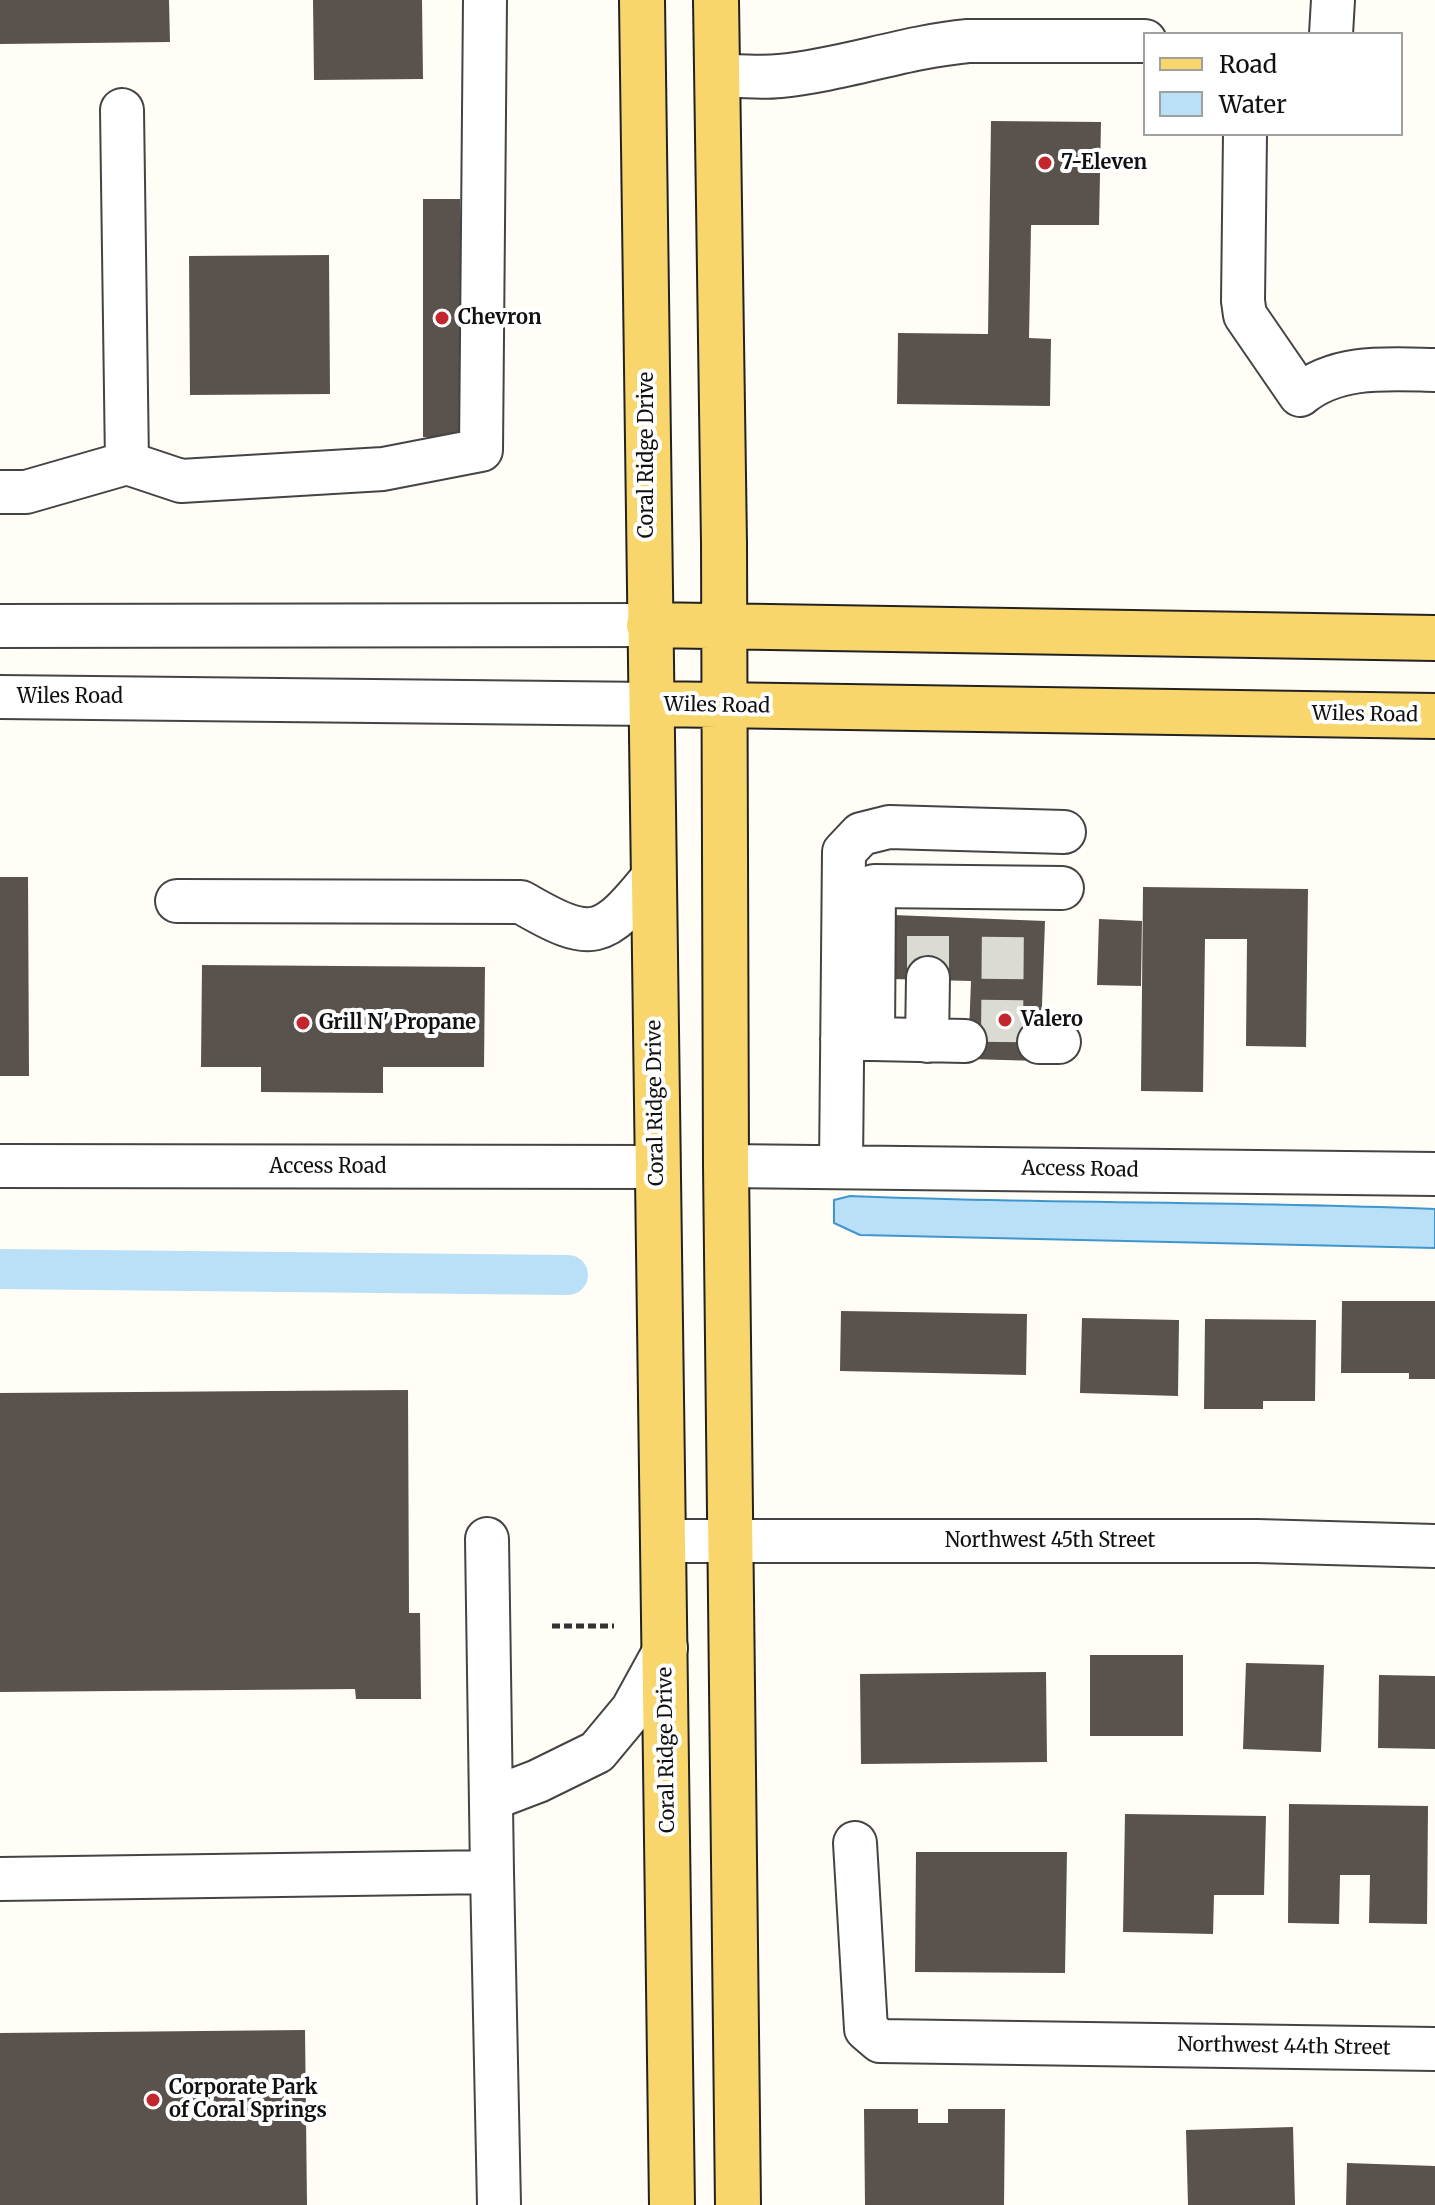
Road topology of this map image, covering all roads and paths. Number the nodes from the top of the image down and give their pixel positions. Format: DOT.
graph roads {
  1 [pos="485,0"];
  2 [pos="642,0"];
  3 [pos="716,0"];
  4 [pos="1333,0"];
  5 [pos="1331,32"];
  6 [pos="1143,41"];
  7 [pos="718,75"];
  8 [pos="122,110"];
  9 [pos="1245,136"];
  10 [pos="1435,370"];
  11 [pos="127,463"];
  12 [pos="0,492"];
  13 [pos="649,625"];
  14 [pos="0,626"];
  15 [pos="723,626"];
  16 [pos="1435,638"];
  17 [pos="0,697"];
  18 [pos="652,704"];
  19 [pos="723,706"];
  20 [pos="1435,716"];
  21 [pos="1064,832"];
  22 [pos="654,876"];
  23 [pos="1062,888"];
  24 [pos="177,901"];
  25 [pos="928,978"];
  26 [pos="857,1039"];
  27 [pos="0,1166"];
  28 [pos="726,1166"];
  29 [pos="657,1167"];
  30 [pos="841,1167"];
  31 [pos="1435,1174"];
  32 [pos="487,1539"];
  33 [pos="664,1541"];
  34 [pos="731,1541"];
  35 [pos="1435,1546"];
  36 [pos="552,1626"];
  37 [pos="614,1626"];
  38 [pos="666,1648"];
  39 [pos="491,1799"];
  40 [pos="855,1843"];
  41 [pos="492,1872"];
  42 [pos="0,1879"];
  43 [pos="1435,2049"];
  44 [pos="499,2205"];
  45 [pos="672,2205"];
  46 [pos="738,2205"];
  1 -- 11 [label="street"];
  2 -- 13 [label="main road, Coral Ridge Drive"];
  3 -- 7 [label="main road"];
  4 -- 5 [label="street"];
  6 -- 7 [label="street"];
  7 -- 15 [label="main road"];
  8 -- 11 [label="street"];
  9 -- 10 [label="street"];
  11 -- 12 [label="street"];
  13 -- 14 [label="street"];
  13 -- 15 [label="main road"];
  13 -- 18 [label="main road, Coral Ridge Drive"];
  15 -- 16 [label="main road"];
  15 -- 19 [label="main road"];
  17 -- 18 [label="street, Wiles Road"];
  18 -- 19 [label="main road, Wiles Road"];
  18 -- 22 [label="main road, Coral Ridge Drive"];
  19 -- 20 [label="main road, Wiles Road"];
  19 -- 28 [label="main road"];
  21 -- 26 [label="street"];
  22 -- 24 [label="street"];
  22 -- 29 [label="main road, Coral Ridge Drive"];
  23 -- 26 [label="street"];
  25 -- 26 [label="street"];
  26 -- 30 [label="street"];
  27 -- 29 [label="street, Access Road"];
  28 -- 30 [label="street, Access Road"];
  28 -- 34 [label="main road"];
  29 -- 33 [label="main road, Coral Ridge Drive"];
  30 -- 31 [label="street, Access Road"];
  32 -- 39 [label="street"];
  33 -- 34 [label="street, Northwest 45th Street"];
  33 -- 38 [label="main road, Coral Ridge Drive"];
  34 -- 35 [label="street, Northwest 45th Street"];
  34 -- 46 [label="main road"];
  36 -- 37 [label="path"];
  38 -- 39 [label="street"];
  38 -- 45 [label="main road, Coral Ridge Drive"];
  39 -- 41 [label="street"];
  40 -- 43 [label="street, Northwest 44th Street"];
  41 -- 42 [label="street"];
  41 -- 44 [label="street"];
}
